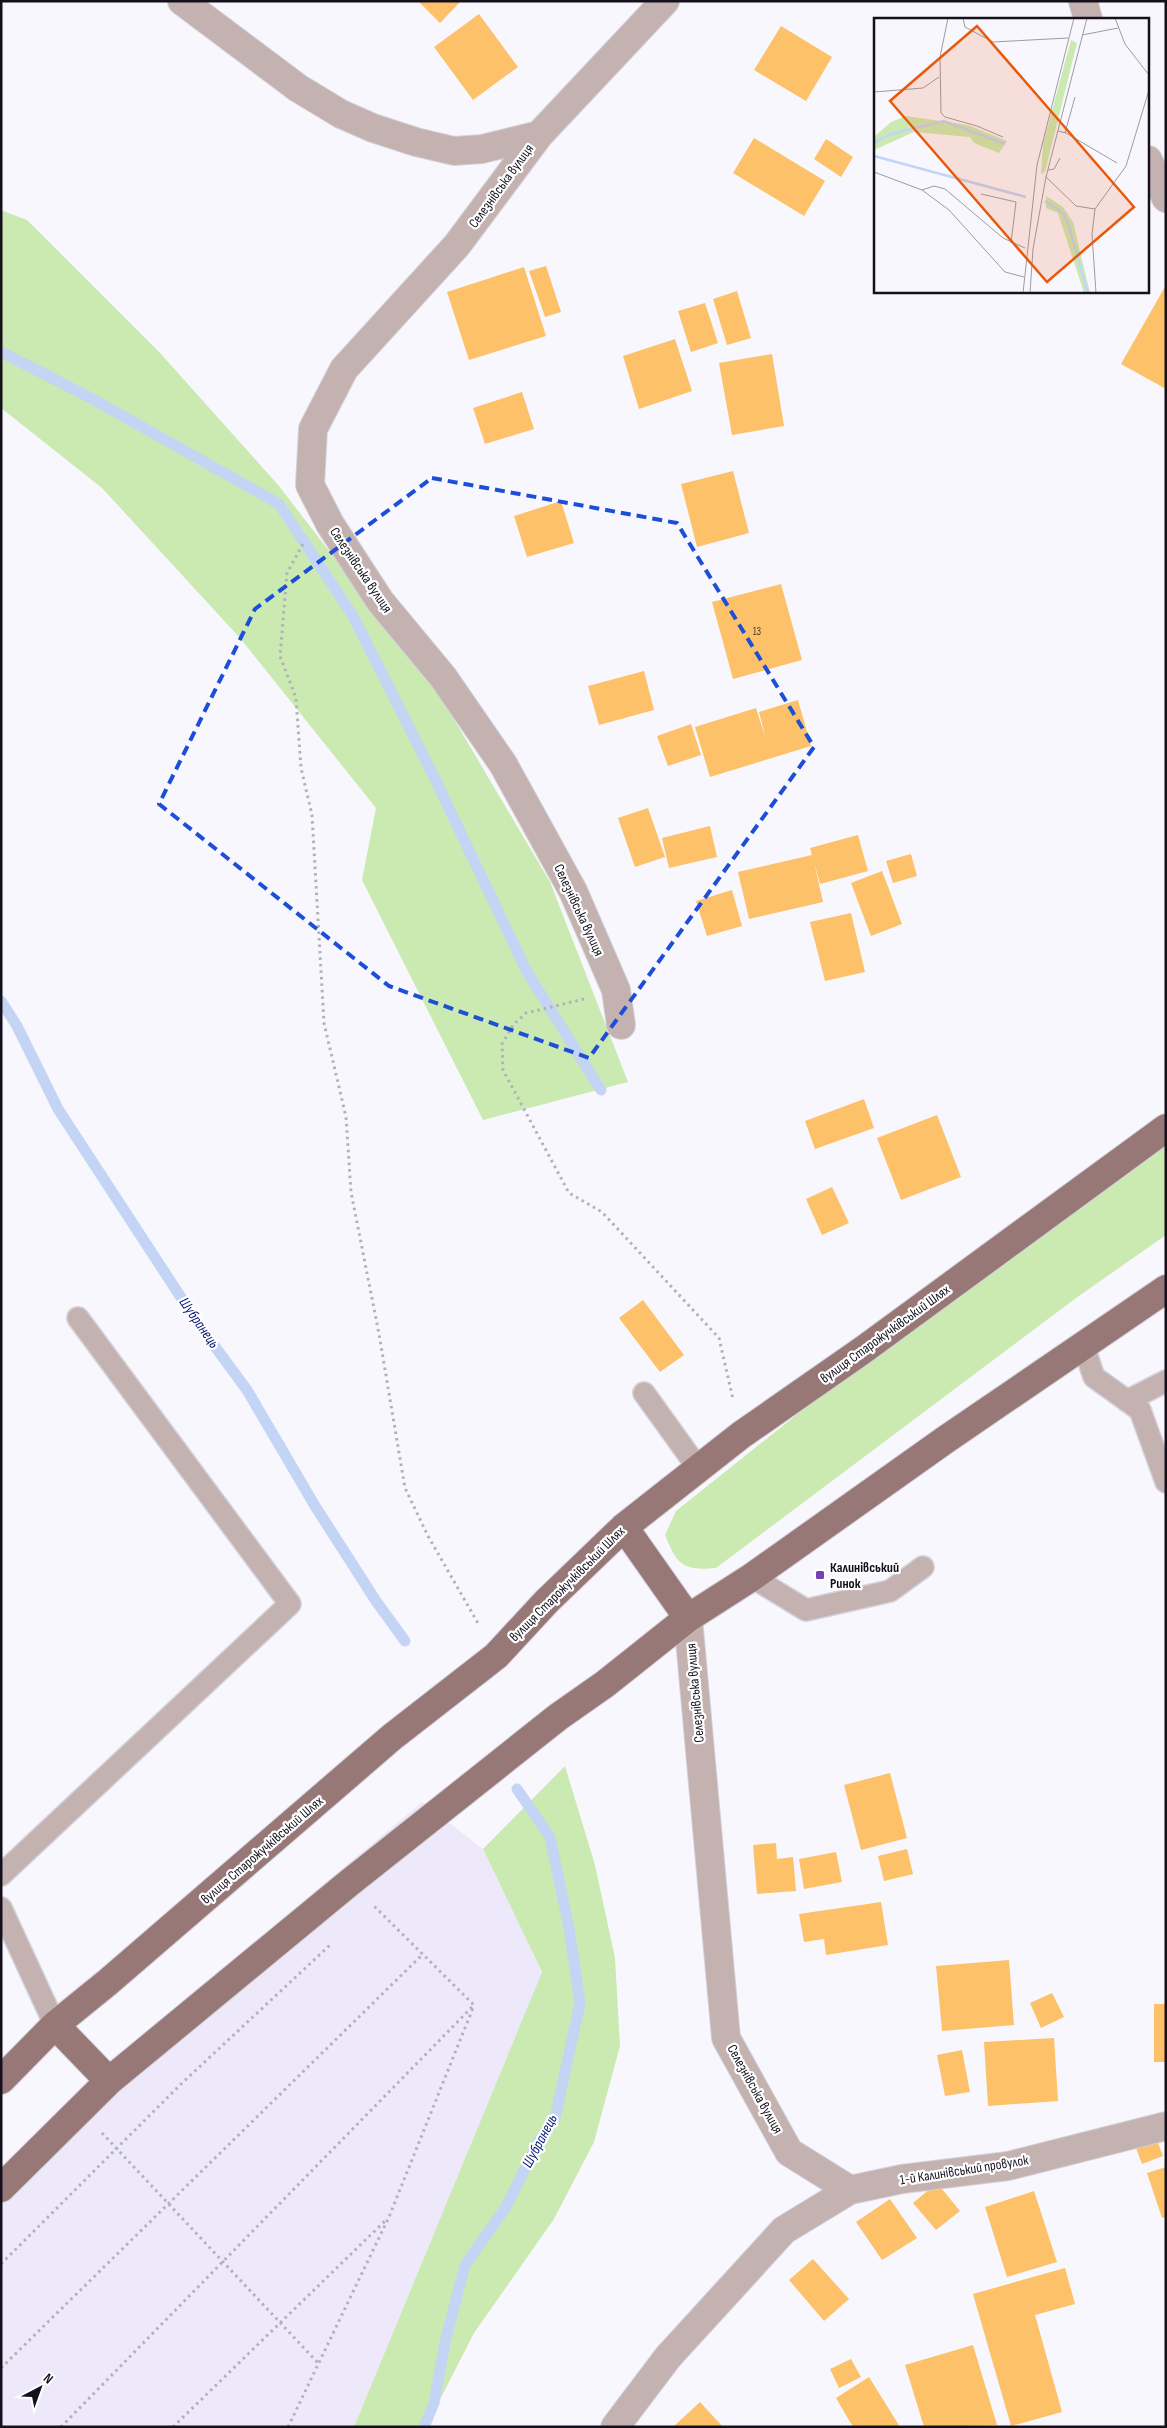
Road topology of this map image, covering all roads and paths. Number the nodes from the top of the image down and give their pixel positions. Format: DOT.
graph roads {
  1 [pos="182,1"];
  2 [pos="666,1"];
  3 [pos="1083,1"];
  4 [pos="1088,18"];
  5 [pos="539,135"];
  6 [pos="1150,164"];
  7 [pos="1166,198"];
  8 [pos="307,536"];
  9 [pos="578,1000"];
  10 [pos="621,1025"];
  11 [pos="1166,1128"];
  12 [pos="1166,1289"];
  13 [pos="78,1318"];
  14 [pos="1084,1347"];
  15 [pos="1166,1381"];
  16 [pos="644,1393"];
  17 [pos="1127,1401"];
  18 [pos="741,1436"];
  19 [pos="698,1468"];
  20 [pos="1166,1482"];
  21 [pos="624,1527"];
  22 [pos="923,1567"];
  23 [pos="752,1577"];
  24 [pos="688,1618"];
  25 [pos="496,1656"];
  26 [pos="1,1875"];
  27 [pos="349,1883"];
  28 [pos="380,1898"];
  29 [pos="373,1905"];
  30 [pos="1,1908"];
  31 [pos="366,1912"];
  32 [pos="338,1938"];
  33 [pos="422,1955"];
  34 [pos="474,2005"];
  35 [pos="55,2025"];
  36 [pos="1,2080"];
  37 [pos="109,2081"];
  38 [pos="78,2110"];
  39 [pos="1166,2126"];
  40 [pos="117,2147"];
  41 [pos="1,2188"];
  42 [pos="850,2190"];
  43 [pos="170,2203"];
  44 [pos="389,2217"];
  45 [pos="223,2260"];
  46 [pos="1,2264"];
  47 [pos="280,2324"];
  48 [pos="319,2364"];
  49 [pos="1,2368"];
  50 [pos="61,2427"];
  51 [pos="173,2427"];
  52 [pos="288,2427"];
  53 [pos="614,2427"];
  1 -- 5 [label="street, Селезнівська вулиця"];
  2 -- 5 [label="street, Селезнівська вулиця"];
  3 -- 4 [label="street"];
  5 -- 10 [label="street, Селезнівська вулиця"];
  6 -- 7 [label="street"];
  8 -- 25 [label="path"];
  9 -- 18 [label="path"];
  11 -- 18 [label="main road, вулиця Старожучківський Шлях"];
  12 -- 14 [label="main road"];
  13 -- 26 [label="lane"];
  14 -- 17 [label="lane"];
  14 -- 23 [label="main road"];
  15 -- 17 [label="lane"];
  16 -- 19 [label="lane"];
  17 -- 20 [label="lane"];
  18 -- 19 [label="main road, вулиця Старожучківський Шлях"];
  19 -- 21 [label="main road, вулиця Старожучківський Шлях"];
  21 -- 24 [label="main road"];
  21 -- 25 [label="main road, вулиця Старожучківський Шлях"];
  22 -- 23 [label="lane"];
  23 -- 24 [label="main road"];
  24 -- 27 [label="main road"];
  24 -- 42 [label="street, Селезнівська вулиця"];
  25 -- 35 [label="main road, вулиця Старожучківський Шлях"];
  27 -- 29 [label="path"];
  27 -- 37 [label="main road"];
  28 -- 29 [label="path"];
  29 -- 31 [label="path"];
  29 -- 33 [label="path"];
  30 -- 35 [label="lane"];
  32 -- 40 [label="path"];
  33 -- 34 [label="path"];
  33 -- 43 [label="path"];
  34 -- 44 [label="path"];
  34 -- 45 [label="path"];
  35 -- 36 [label="main road, вулиця Старожучківський Шлях"];
  35 -- 37 [label="main road"];
  37 -- 38 [label="main road"];
  38 -- 40 [label="path"];
  38 -- 41 [label="main road"];
  39 -- 42 [label="street, 1-й Калинівський провулок"];
  40 -- 43 [label="path"];
  40 -- 46 [label="path"];
  42 -- 53 [label="street"];
  43 -- 45 [label="path"];
  43 -- 49 [label="path"];
  44 -- 47 [label="path"];
  44 -- 48 [label="path"];
  45 -- 47 [label="path"];
  45 -- 50 [label="path"];
  47 -- 48 [label="path"];
  47 -- 51 [label="path"];
  48 -- 52 [label="path"];
}
